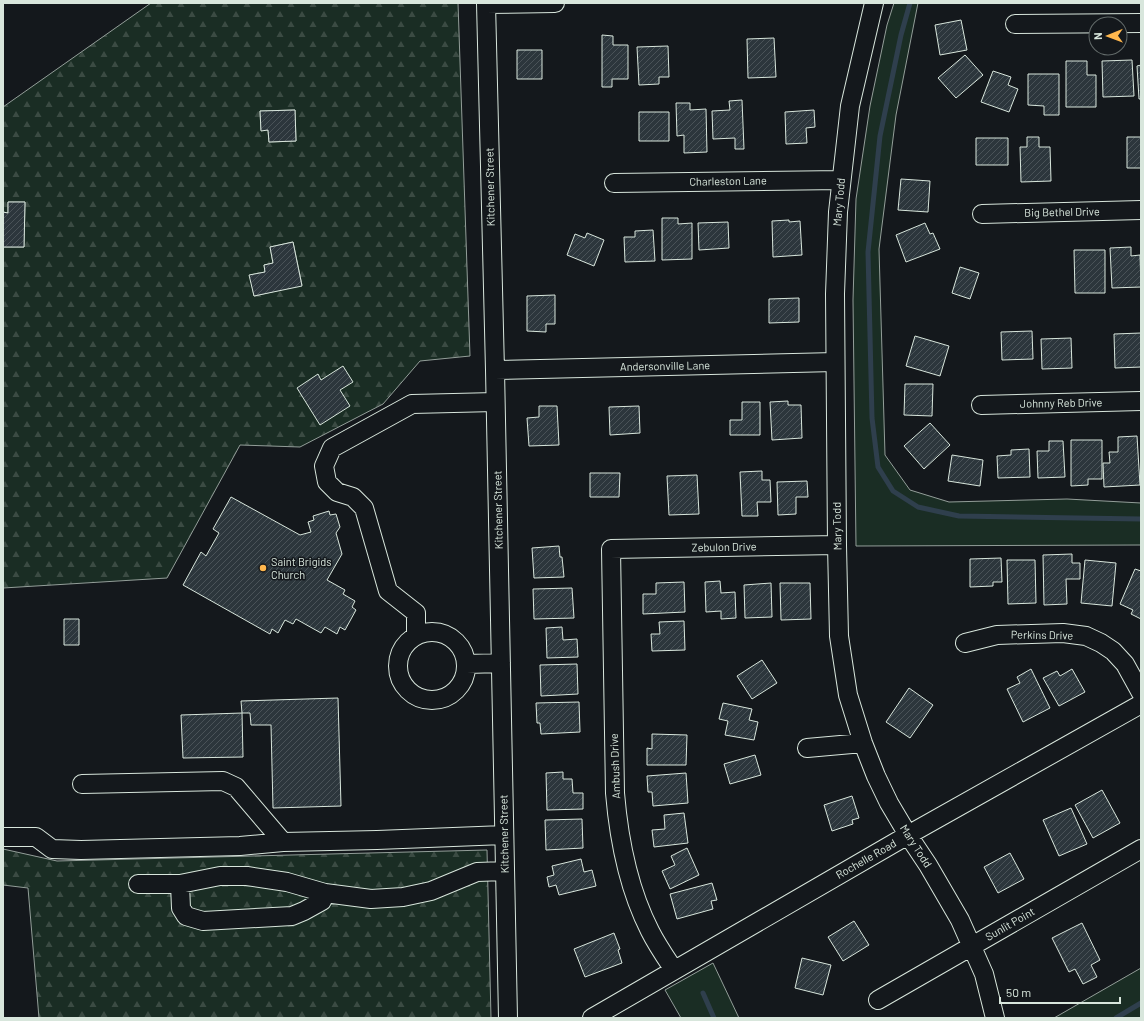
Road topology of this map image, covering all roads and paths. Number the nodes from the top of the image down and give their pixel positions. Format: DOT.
graph roads {
  1 [pos="555,3"];
  2 [pos="874,3"];
  3 [pos="486,4"];
  4 [pos="1141,23"];
  5 [pos="1015,24"];
  6 [pos="841,180"];
  7 [pos="614,183"];
  8 [pos="1141,210"];
  9 [pos="982,214"];
  10 [pos="835,362"];
  11 [pos="495,370"];
  12 [pos="1141,401"];
  13 [pos="496,402"];
  14 [pos="981,405"];
  15 [pos="837,545"];
  16 [pos="611,549"];
  17 [pos="416,636"];
  18 [pos="965,643"];
  19 [pos="501,663"];
  20 [pos="467,664"];
  21 [pos="1141,693"];
  22 [pos="1141,704"];
  23 [pos="863,743"];
  24 [pos="807,748"];
  25 [pos="82,784"];
  26 [pos="504,835"];
  27 [pos="908,835"];
  28 [pos="3,837"];
  29 [pos="283,842"];
  30 [pos="1141,849"];
  31 [pos="505,871"];
  32 [pos="138,884"];
  33 [pos="180,884"];
  34 [pos="325,893"];
  35 [pos="972,946"];
  36 [pos="674,970"];
  37 [pos="878,1000"];
  38 [pos="601,1016"];
  39 [pos="508,1018"];
  40 [pos="996,1018"];
  1 -- 3 [label="street"];
  2 -- 6 [label="street, Mary Todd"];
  3 -- 11 [label="street, Kitchener Street"];
  4 -- 5 [label="street"];
  6 -- 7 [label="street, Charleston Lane"];
  6 -- 10 [label="street, Mary Todd"];
  8 -- 9 [label="street, Big Bethel Drive"];
  10 -- 11 [label="street, Andersonville Lane"];
  10 -- 15 [label="street, Mary Todd"];
  11 -- 13 [label="street, Kitchener Street"];
  12 -- 14 [label="street, Johnny Reb Drive"];
  13 -- 17 [label="street"];
  13 -- 19 [label="street, Kitchener Street"];
  15 -- 16 [label="street, Zebulon Drive"];
  15 -- 23 [label="street, Mary Todd"];
  16 -- 36 [label="street, Ambush Drive"];
  17 -- 20 [label="street"];
  17 -- 20 [label="street"];
  18 -- 21 [label="street, Perkins Drive"];
  19 -- 20 [label="street"];
  19 -- 26 [label="street, Kitchener Street"];
  22 -- 27 [label="street, Rochelle Road"];
  23 -- 24 [label="street"];
  23 -- 27 [label="street, Mary Todd"];
  25 -- 29 [label="street"];
  26 -- 29 [label="street"];
  26 -- 31 [label="street, Kitchener Street"];
  27 -- 35 [label="street, Mary Todd"];
  27 -- 36 [label="street, Rochelle Road"];
  28 -- 29 [label="street"];
  30 -- 35 [label="street, Sunlit Point"];
  31 -- 34 [label="street"];
  31 -- 39 [label="street, Kitchener Street"];
  32 -- 33 [label="street"];
  33 -- 34 [label="street"];
  33 -- 34 [label="street"];
  35 -- 37 [label="street, Sunlit Point"];
  35 -- 40 [label="street, Mary Todd"];
  36 -- 38 [label="street, Rochelle Road"];
}
